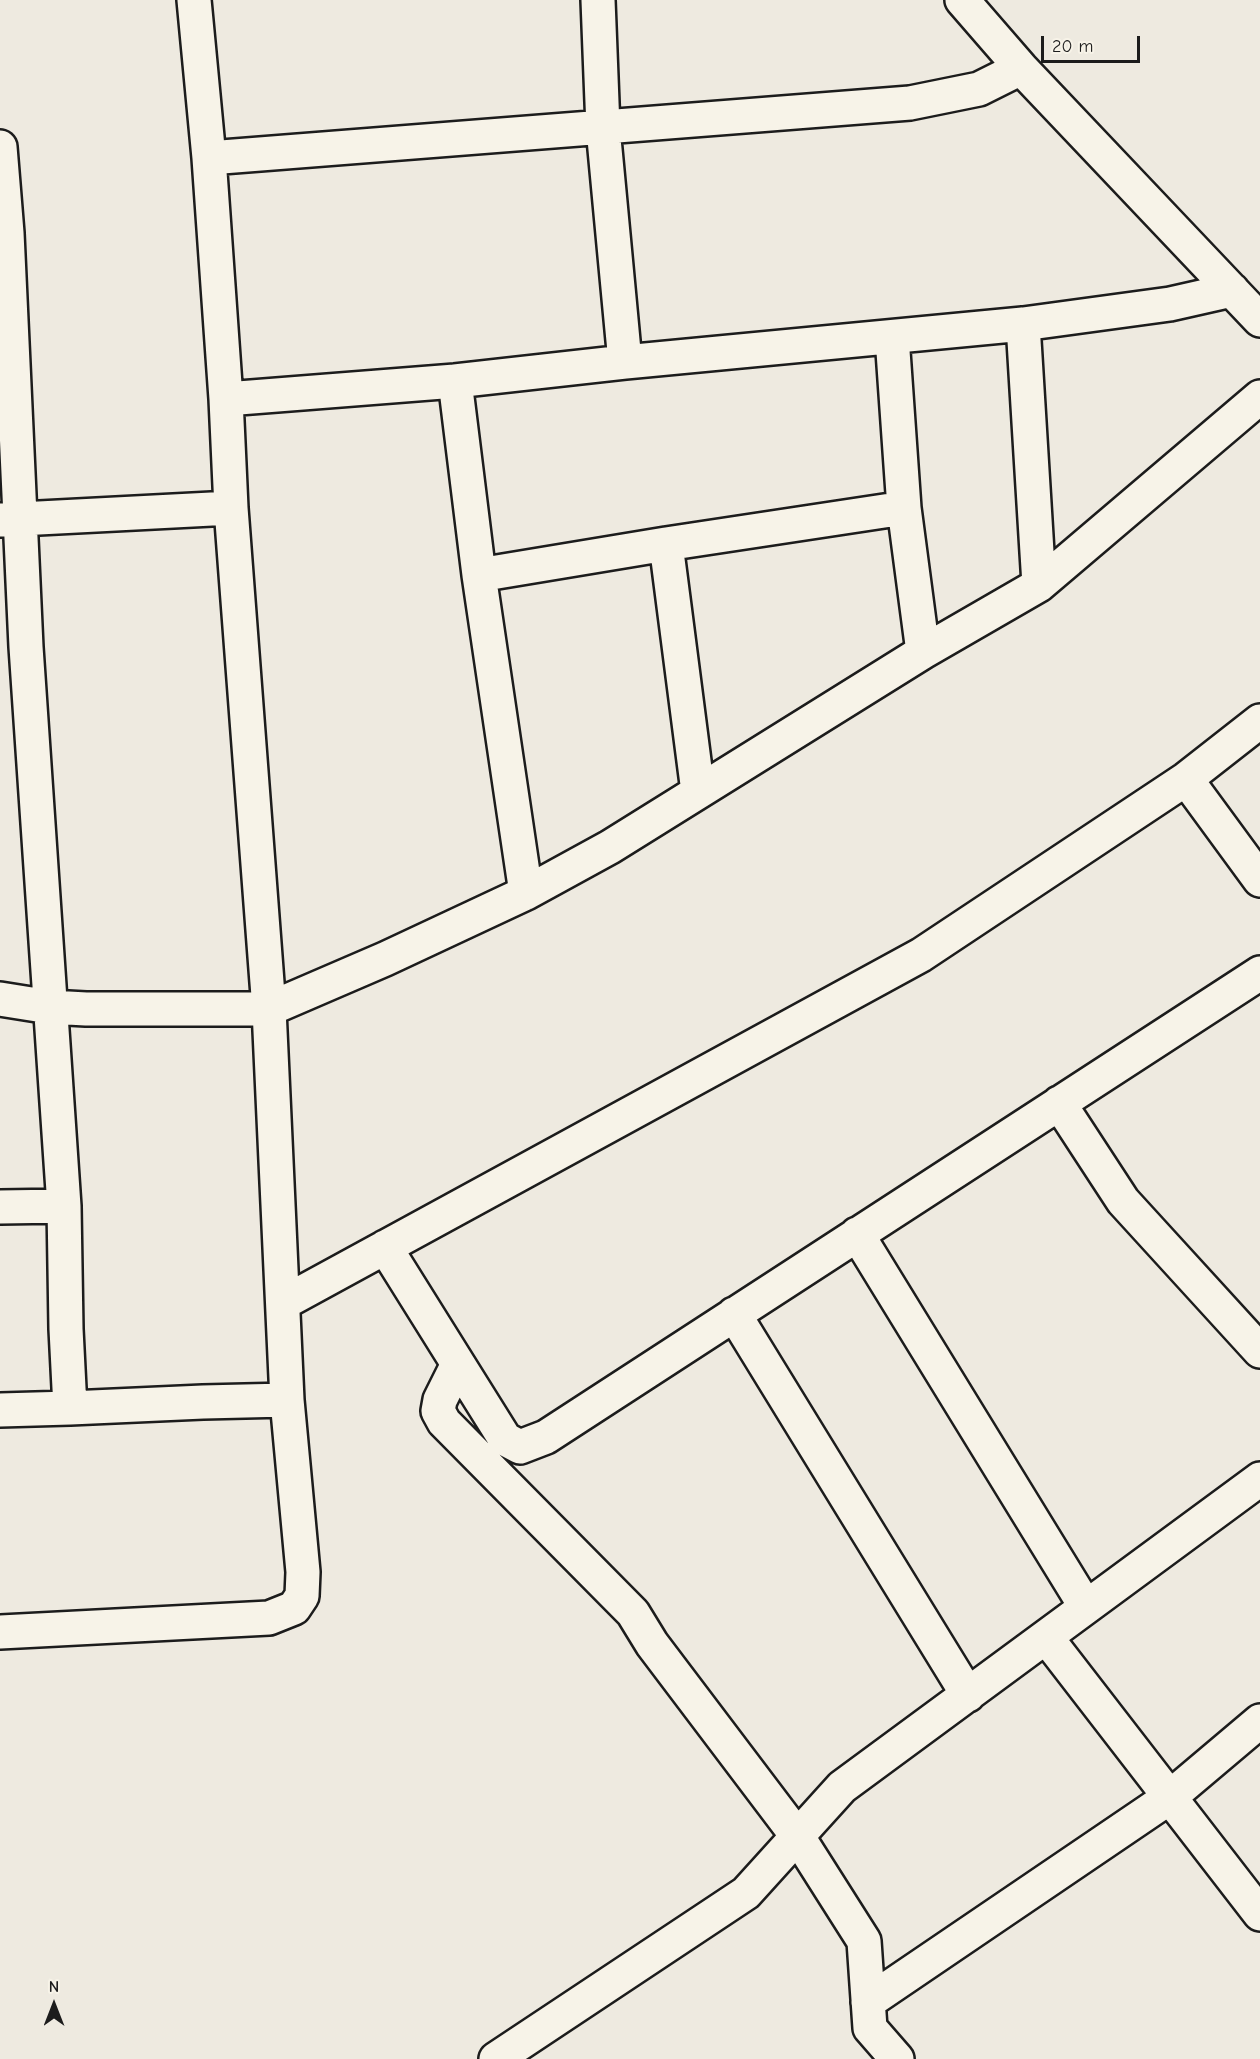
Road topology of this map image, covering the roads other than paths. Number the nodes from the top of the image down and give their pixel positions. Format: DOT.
graph roads {
  1 [pos="194,0"];
  2 [pos="598,0"];
  3 [pos="962,0"];
  4 [pos="1021,68"];
  5 [pos="603,128"];
  6 [pos="0,147"];
  7 [pos="209,158"];
  8 [pos="1248,298"];
  9 [pos="1023,324"];
  10 [pos="892,338"];
  11 [pos="625,362"];
  12 [pos="455,381"];
  13 [pos="1260,397"];
  14 [pos="226,399"];
  15 [pos="231,508"];
  16 [pos="904,508"];
  17 [pos="10,519"];
  18 [pos="666,544"];
  19 [pos="479,575"];
  20 [pos="1039,585"];
  21 [pos="923,652"];
  22 [pos="1260,721"];
  23 [pos="1186,779"];
  24 [pos="699,792"];
  25 [pos="1260,880"];
  26 [pos="526,893"];
  27 [pos="1260,973"];
  28 [pos="0,999"];
  29 [pos="50,1007"];
  30 [pos="268,1009"];
  31 [pos="1059,1103"];
  32 [pos="64,1206"];
  33 [pos="0,1207"];
  34 [pos="858,1234"];
  35 [pos="385,1247"];
  36 [pos="283,1303"];
  37 [pos="734,1314"];
  38 [pos="1260,1351"];
  39 [pos="458,1364"];
  40 [pos="287,1400"];
  41 [pos="70,1408"];
  42 [pos="0,1410"];
  43 [pos="1260,1479"];
  44 [pos="1086,1607"];
  45 [pos="0,1632"];
  46 [pos="1046,1637"];
  47 [pos="968,1695"];
  48 [pos="1260,1721"];
  49 [pos="1170,1797"];
  50 [pos="798,1837"];
  51 [pos="1260,1914"];
  52 [pos="868,2002"];
  53 [pos="496,2059"];
  54 [pos="897,2059"];
  1 -- 7 [label="street"];
  2 -- 5 [label="street"];
  3 -- 4 [label="street"];
  4 -- 5 [label="street"];
  4 -- 8 [label="street"];
  5 -- 7 [label="street"];
  5 -- 11 [label="street"];
  6 -- 17 [label="street"];
  7 -- 14 [label="street"];
  8 -- 9 [label="street"];
  9 -- 10 [label="street"];
  9 -- 20 [label="street"];
  10 -- 11 [label="street"];
  10 -- 16 [label="street"];
  11 -- 12 [label="street"];
  12 -- 14 [label="street"];
  12 -- 19 [label="street"];
  13 -- 20 [label="street"];
  14 -- 15 [label="street"];
  15 -- 17 [label="street"];
  15 -- 30 [label="street"];
  16 -- 18 [label="street"];
  16 -- 21 [label="street"];
  17 -- 29 [label="street"];
  18 -- 19 [label="street"];
  18 -- 24 [label="street"];
  19 -- 26 [label="street"];
  20 -- 21 [label="street"];
  21 -- 24 [label="street"];
  22 -- 23 [label="street"];
  23 -- 25 [label="street"];
  23 -- 35 [label="street"];
  24 -- 26 [label="street"];
  26 -- 30 [label="street"];
  27 -- 31 [label="street"];
  28 -- 29 [label="street"];
  29 -- 30 [label="street"];
  29 -- 32 [label="street"];
  30 -- 36 [label="street"];
  31 -- 34 [label="street"];
  31 -- 38 [label="street"];
  32 -- 33 [label="street"];
  32 -- 41 [label="street"];
  34 -- 37 [label="street"];
  34 -- 44 [label="street"];
  35 -- 36 [label="street"];
  35 -- 39 [label="street"];
  36 -- 40 [label="street"];
  37 -- 39 [label="street"];
  37 -- 47 [label="street"];
  39 -- 50 [label="street"];
  40 -- 41 [label="street"];
  40 -- 45 [label="street"];
  41 -- 42 [label="street"];
  43 -- 44 [label="street"];
  44 -- 46 [label="street"];
  46 -- 47 [label="street"];
  46 -- 49 [label="street"];
  47 -- 50 [label="street"];
  48 -- 49 [label="street"];
  49 -- 51 [label="street"];
  49 -- 52 [label="street"];
  50 -- 52 [label="street"];
  50 -- 53 [label="street"];
  52 -- 54 [label="street"];
}
